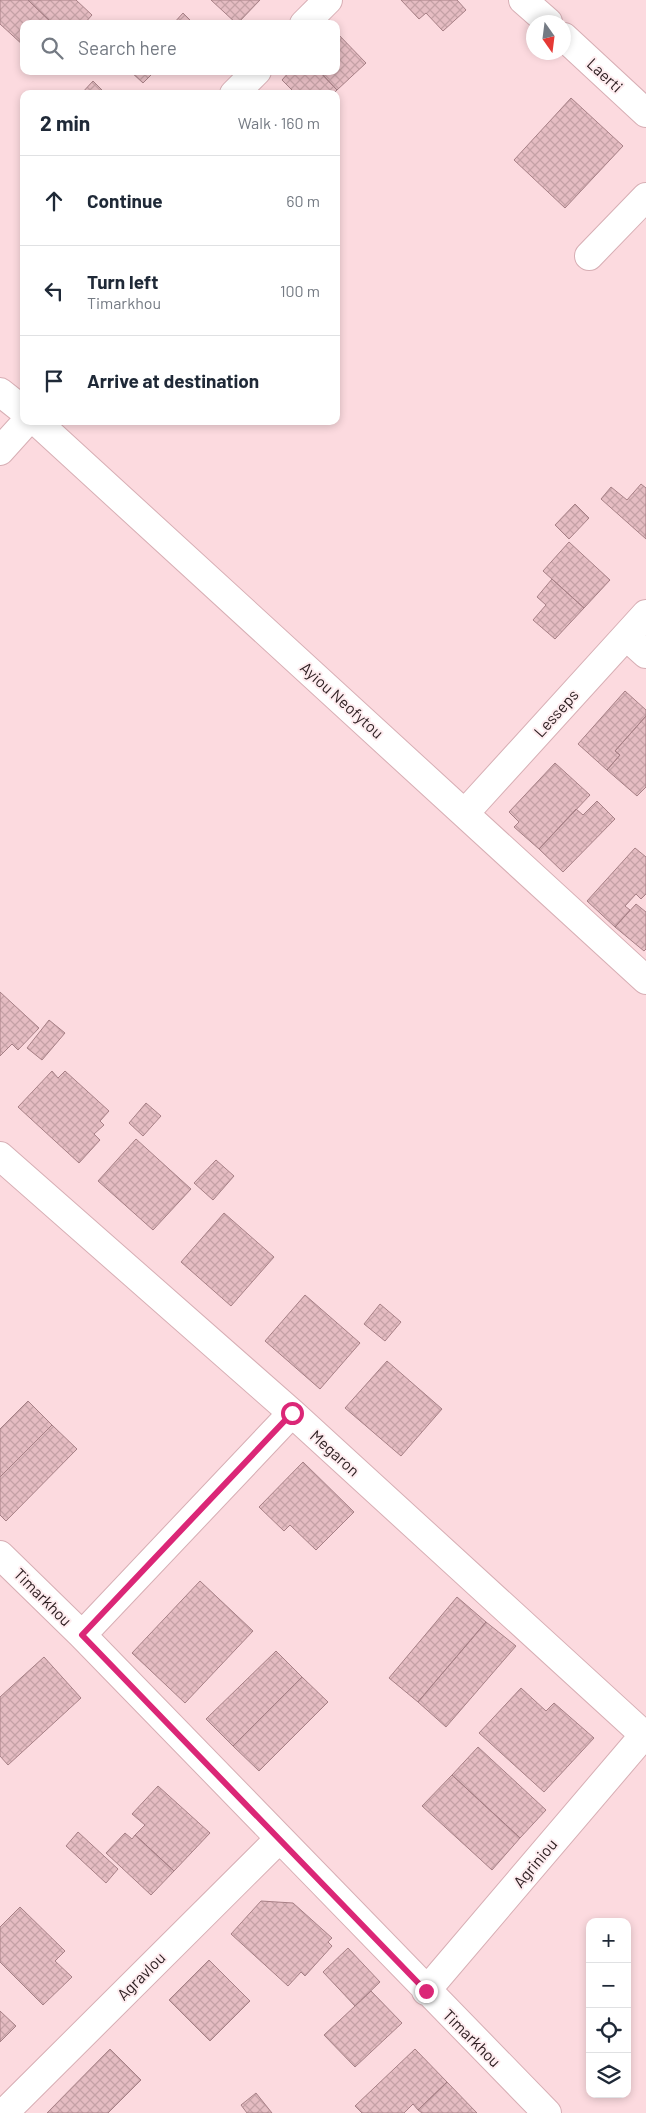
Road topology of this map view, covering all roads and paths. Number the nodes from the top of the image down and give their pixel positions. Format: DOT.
graph roads {
  1 [pos="328,0"];
  2 [pos="523,0"];
  3 [pos="540,15"];
  4 [pos="308,20"];
  5 [pos="571,43"];
  6 [pos="253,75"];
  7 [pos="238,90"];
  8 [pos="646,113"];
  9 [pos="646,197"];
  10 [pos="589,256"];
  11 [pos="0,392"];
  12 [pos="20,408"];
  13 [pos="23,425"];
  14 [pos="40,425"];
  15 [pos="0,451"];
  16 [pos="646,614"];
  17 [pos="626,636"];
  18 [pos="646,654"];
  19 [pos="465,813"];
  20 [pos="646,980"];
  21 [pos="0,1156"];
  22 [pos="292,1413"];
  23 [pos="0,1555"];
  24 [pos="82,1635"];
  25 [pos="644,1735"];
  26 [pos="279,1839"];
  27 [pos="426,1991"];
  28 [pos="4,2113"];
  29 [pos="547,2113"];
  1 -- 4 [label="street"];
  2 -- 3 [label="street"];
  5 -- 8 [label="street, Laerti"];
  6 -- 7 [label="street"];
  9 -- 10 [label="street"];
  11 -- 12 [label="street"];
  13 -- 15 [label="street"];
  14 -- 19 [label="street, Ayiou Neofytou"];
  16 -- 17 [label="street, Lesseps"];
  17 -- 18 [label="street"];
  17 -- 19 [label="street, Lesseps"];
  19 -- 20 [label="street, Ayiou Neofytou"];
  21 -- 22 [label="street, Megaron"];
  22 -- 24 [label="street"];
  22 -- 25 [label="street, Megaron"];
  23 -- 24 [label="street, Timarkhou"];
  24 -- 26 [label="street, Timarkhou"];
  25 -- 27 [label="street, Agriniou"];
  26 -- 27 [label="street, Timarkhou"];
  26 -- 28 [label="street, Agravlou"];
  27 -- 29 [label="street, Timarkhou"];
}
